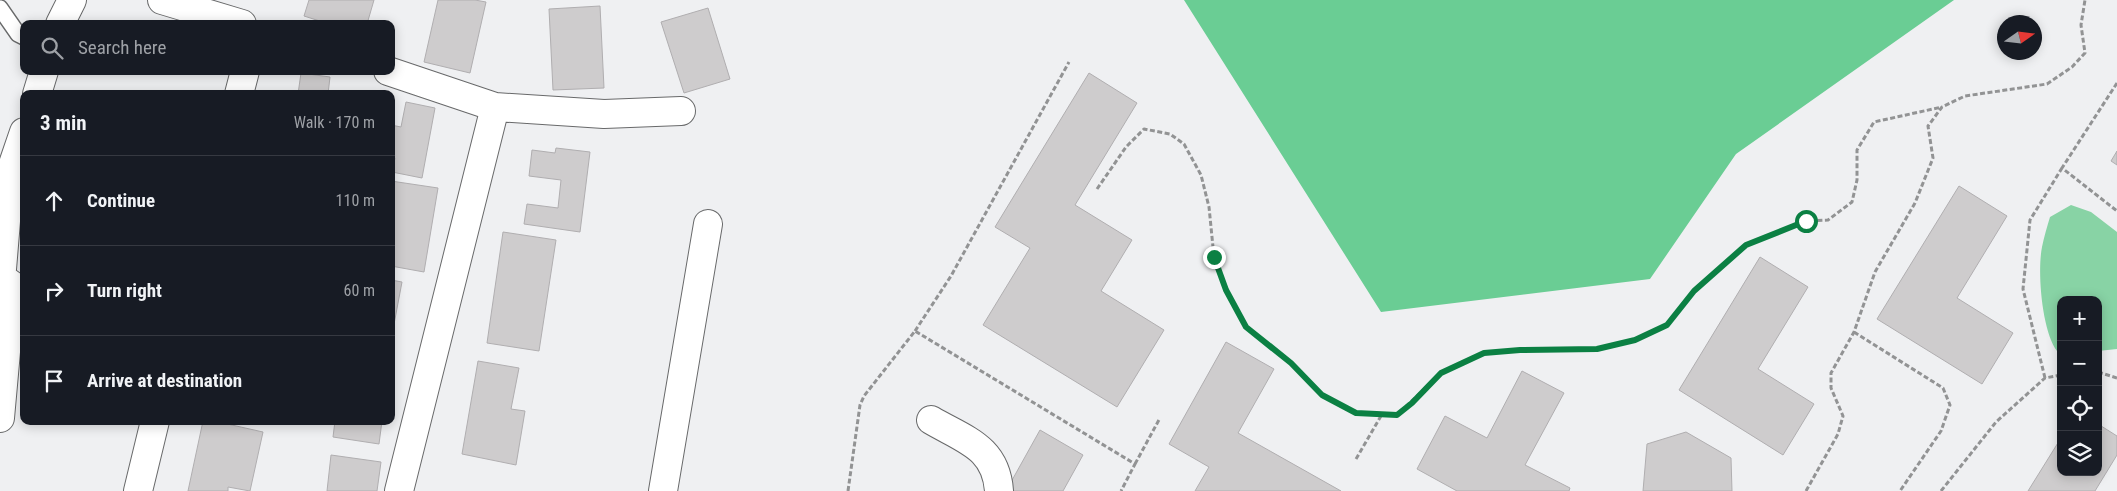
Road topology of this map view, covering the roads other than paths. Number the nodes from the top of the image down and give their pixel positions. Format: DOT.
graph roads {
  1 [pos="72,0"];
  2 [pos="162,0"];
  3 [pos="0,8"];
  4 [pos="62,20"];
  5 [pos="229,20"];
  6 [pos="20,35"];
  7 [pos="395,73"];
  8 [pos="43,75"];
  9 [pos="244,75"];
  10 [pos="38,90"];
  11 [pos="240,90"];
  12 [pos="495,107"];
  13 [pos="682,112"];
  14 [pos="20,144"];
  15 [pos="708,224"];
  16 [pos="1,286"];
  17 [pos="0,418"];
  18 [pos="931,420"];
  19 [pos="154,425"];
  20 [pos="138,491"];
  21 [pos="399,491"];
  22 [pos="664,491"];
  23 [pos="999,491"];
  1 -- 4 [label="street"];
  2 -- 5 [label="street"];
  3 -- 6 [label="lane"];
  7 -- 12 [label="street"];
  8 -- 10 [label="street"];
  9 -- 11 [label="street"];
  12 -- 13 [label="street"];
  12 -- 21 [label="street"];
  14 -- 16 [label="street"];
  15 -- 22 [label="street"];
  16 -- 17 [label="street"];
  18 -- 23 [label="street"];
  19 -- 20 [label="street"];
}
